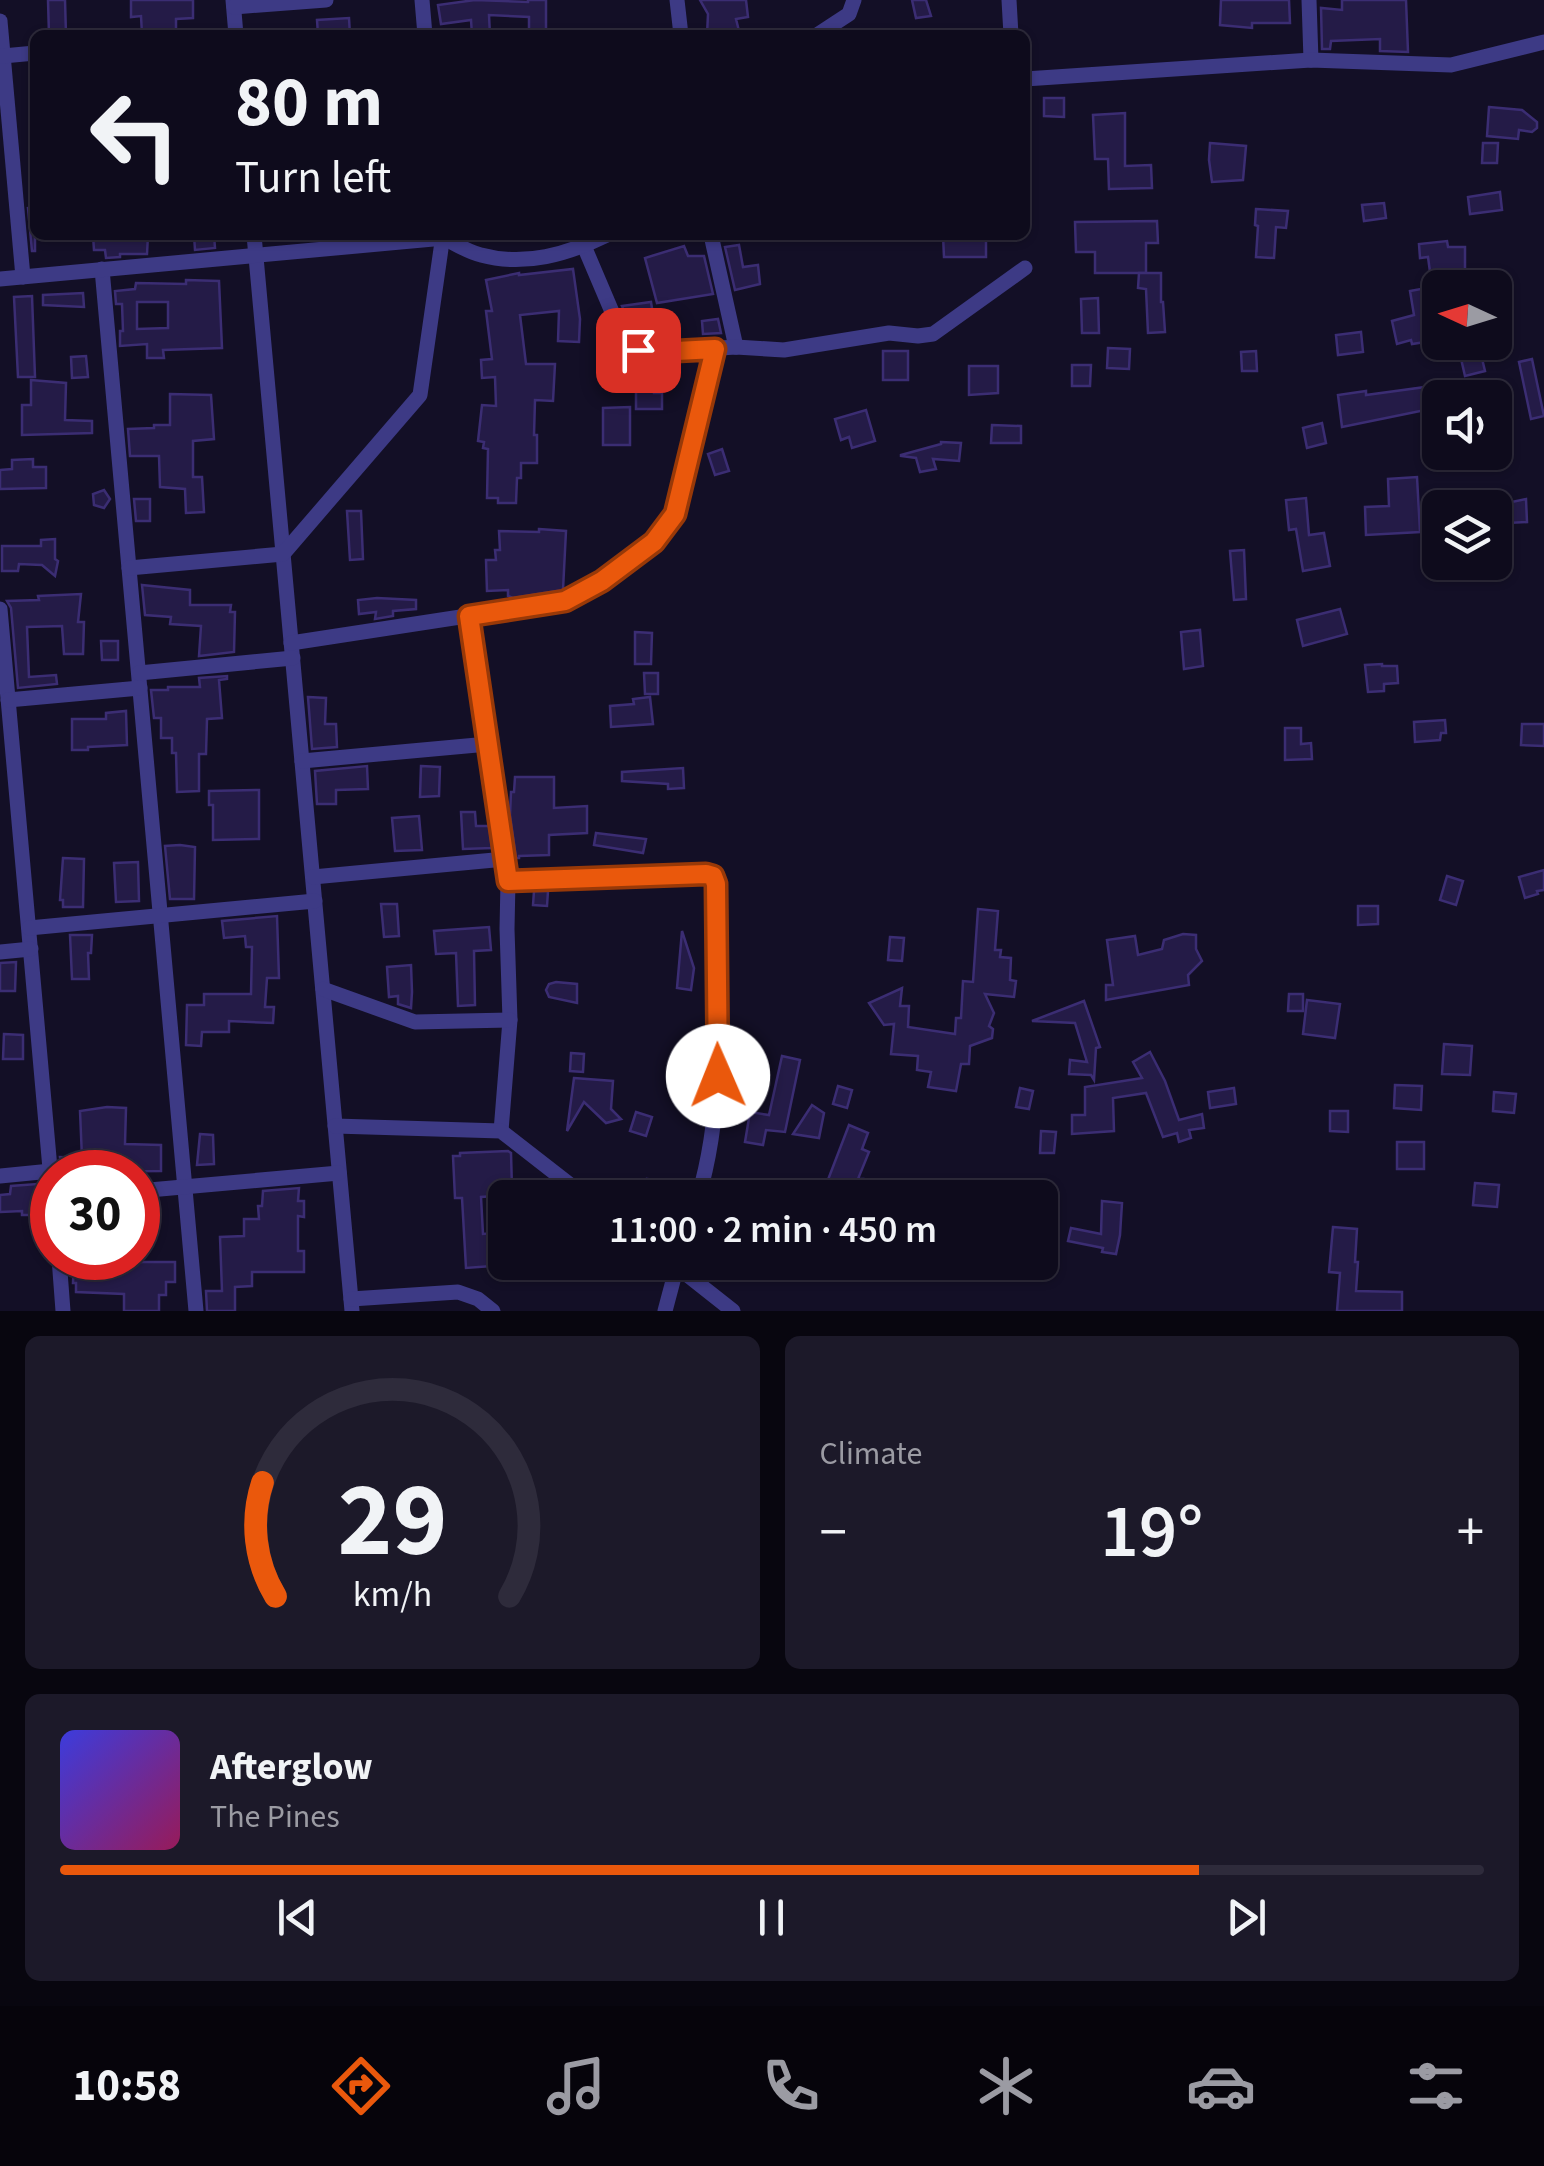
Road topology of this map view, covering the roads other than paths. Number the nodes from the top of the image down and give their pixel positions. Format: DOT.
graph roads {
  1 [pos="326,0"];
  2 [pos="422,0"];
  3 [pos="677,0"];
  4 [pos="854,0"];
  5 [pos="1009,0"];
  6 [pos="1309,0"];
  7 [pos="233,3"];
  8 [pos="0,21"];
  9 [pos="236,30"];
  10 [pos="425,30"];
  11 [pos="680,30"];
  12 [pos="825,30"];
  13 [pos="1011,30"];
  14 [pos="1544,42"];
  15 [pos="30,53"];
  16 [pos="3,56"];
  17 [pos="1311,60"];
  18 [pos="1030,78"];
  19 [pos="254,240"];
  20 [pos="404,240"];
  21 [pos="443,240"];
  22 [pos="451,240"];
  23 [pos="597,240"];
  24 [pos="712,240"];
  25 [pos="584,246"];
  26 [pos="256,255"];
  27 [pos="1026,268"];
  28 [pos="102,270"];
  29 [pos="23,277"];
  30 [pos="0,279"];
  31 [pos="736,348"];
  32 [pos="715,349"];
  33 [pos="283,554"];
  34 [pos="129,568"];
  35 [pos="0,608"];
  36 [pos="469,616"];
  37 [pos="1,640"];
  38 [pos="292,651"];
  39 [pos="140,680"];
  40 [pos="8,700"];
  41 [pos="488,744"];
  42 [pos="302,762"];
  43 [pos="505,859"];
  44 [pos="312,877"];
  45 [pos="508,881"];
  46 [pos="315,901"];
  47 [pos="161,915"];
  48 [pos="29,928"];
  49 [pos="31,949"];
  50 [pos="0,952"];
  51 [pos="322,990"];
  52 [pos="510,1020"];
  53 [pos="335,1126"];
  54 [pos="501,1131"];
  55 [pos="49,1150"];
  56 [pos="30,1173"];
  57 [pos="339,1173"];
  58 [pos="0,1176"];
  59 [pos="564,1180"];
  60 [pos="703,1180"];
  61 [pos="185,1187"];
  62 [pos="160,1190"];
  63 [pos="60,1280"];
  64 [pos="672,1280"];
  65 [pos="696,1280"];
  66 [pos="351,1305"];
  67 [pos="64,1311"];
  68 [pos="196,1311"];
  69 [pos="493,1311"];
  70 [pos="665,1311"];
  71 [pos="734,1311"];
  1 -- 7 [label="street"];
  2 -- 10 [label="street"];
  3 -- 11 [label="street"];
  4 -- 12 [label="street"];
  5 -- 13 [label="street"];
  6 -- 17 [label="street"];
  7 -- 9 [label="street"];
  8 -- 16 [label="street"];
  14 -- 17 [label="street"];
  15 -- 16 [label="street"];
  16 -- 29 [label="street"];
  17 -- 18 [label="street"];
  19 -- 26 [label="street"];
  20 -- 26 [label="street"];
  21 -- 33 [label="street"];
  22 -- 25 [label="street"];
  23 -- 25 [label="street"];
  24 -- 31 [label="street"];
  25 -- 32 [label="street"];
  26 -- 28 [label="street"];
  26 -- 33 [label="street"];
  27 -- 31 [label="street"];
  28 -- 29 [label="street"];
  28 -- 34 [label="street"];
  29 -- 30 [label="street"];
  31 -- 32 [label="street"];
  32 -- 36 [label="street"];
  33 -- 34 [label="street"];
  33 -- 38 [label="street"];
  34 -- 39 [label="street"];
  35 -- 37 [label="street"];
  36 -- 38 [label="street"];
  36 -- 41 [label="street"];
  37 -- 40 [label="street"];
  38 -- 39 [label="street"];
  38 -- 42 [label="street"];
  39 -- 40 [label="street"];
  39 -- 47 [label="street"];
  40 -- 48 [label="street"];
  41 -- 42 [label="street"];
  41 -- 43 [label="street"];
  42 -- 44 [label="street"];
  43 -- 44 [label="street"];
  43 -- 45 [label="street"];
  44 -- 46 [label="street"];
  45 -- 52 [label="street"];
  45 -- 60 [label="street"];
  46 -- 47 [label="street"];
  46 -- 51 [label="street"];
  47 -- 48 [label="street"];
  47 -- 61 [label="street"];
  48 -- 49 [label="street"];
  49 -- 50 [label="street"];
  49 -- 55 [label="street"];
  51 -- 52 [label="street"];
  51 -- 53 [label="street"];
  52 -- 54 [label="street"];
  53 -- 54 [label="street"];
  53 -- 57 [label="street"];
  54 -- 59 [label="street"];
  56 -- 58 [label="street"];
  57 -- 61 [label="street"];
  57 -- 66 [label="street"];
  61 -- 62 [label="street"];
  61 -- 68 [label="street"];
  63 -- 67 [label="street"];
  64 -- 70 [label="street"];
  65 -- 71 [label="street"];
  66 -- 69 [label="street"];
}
